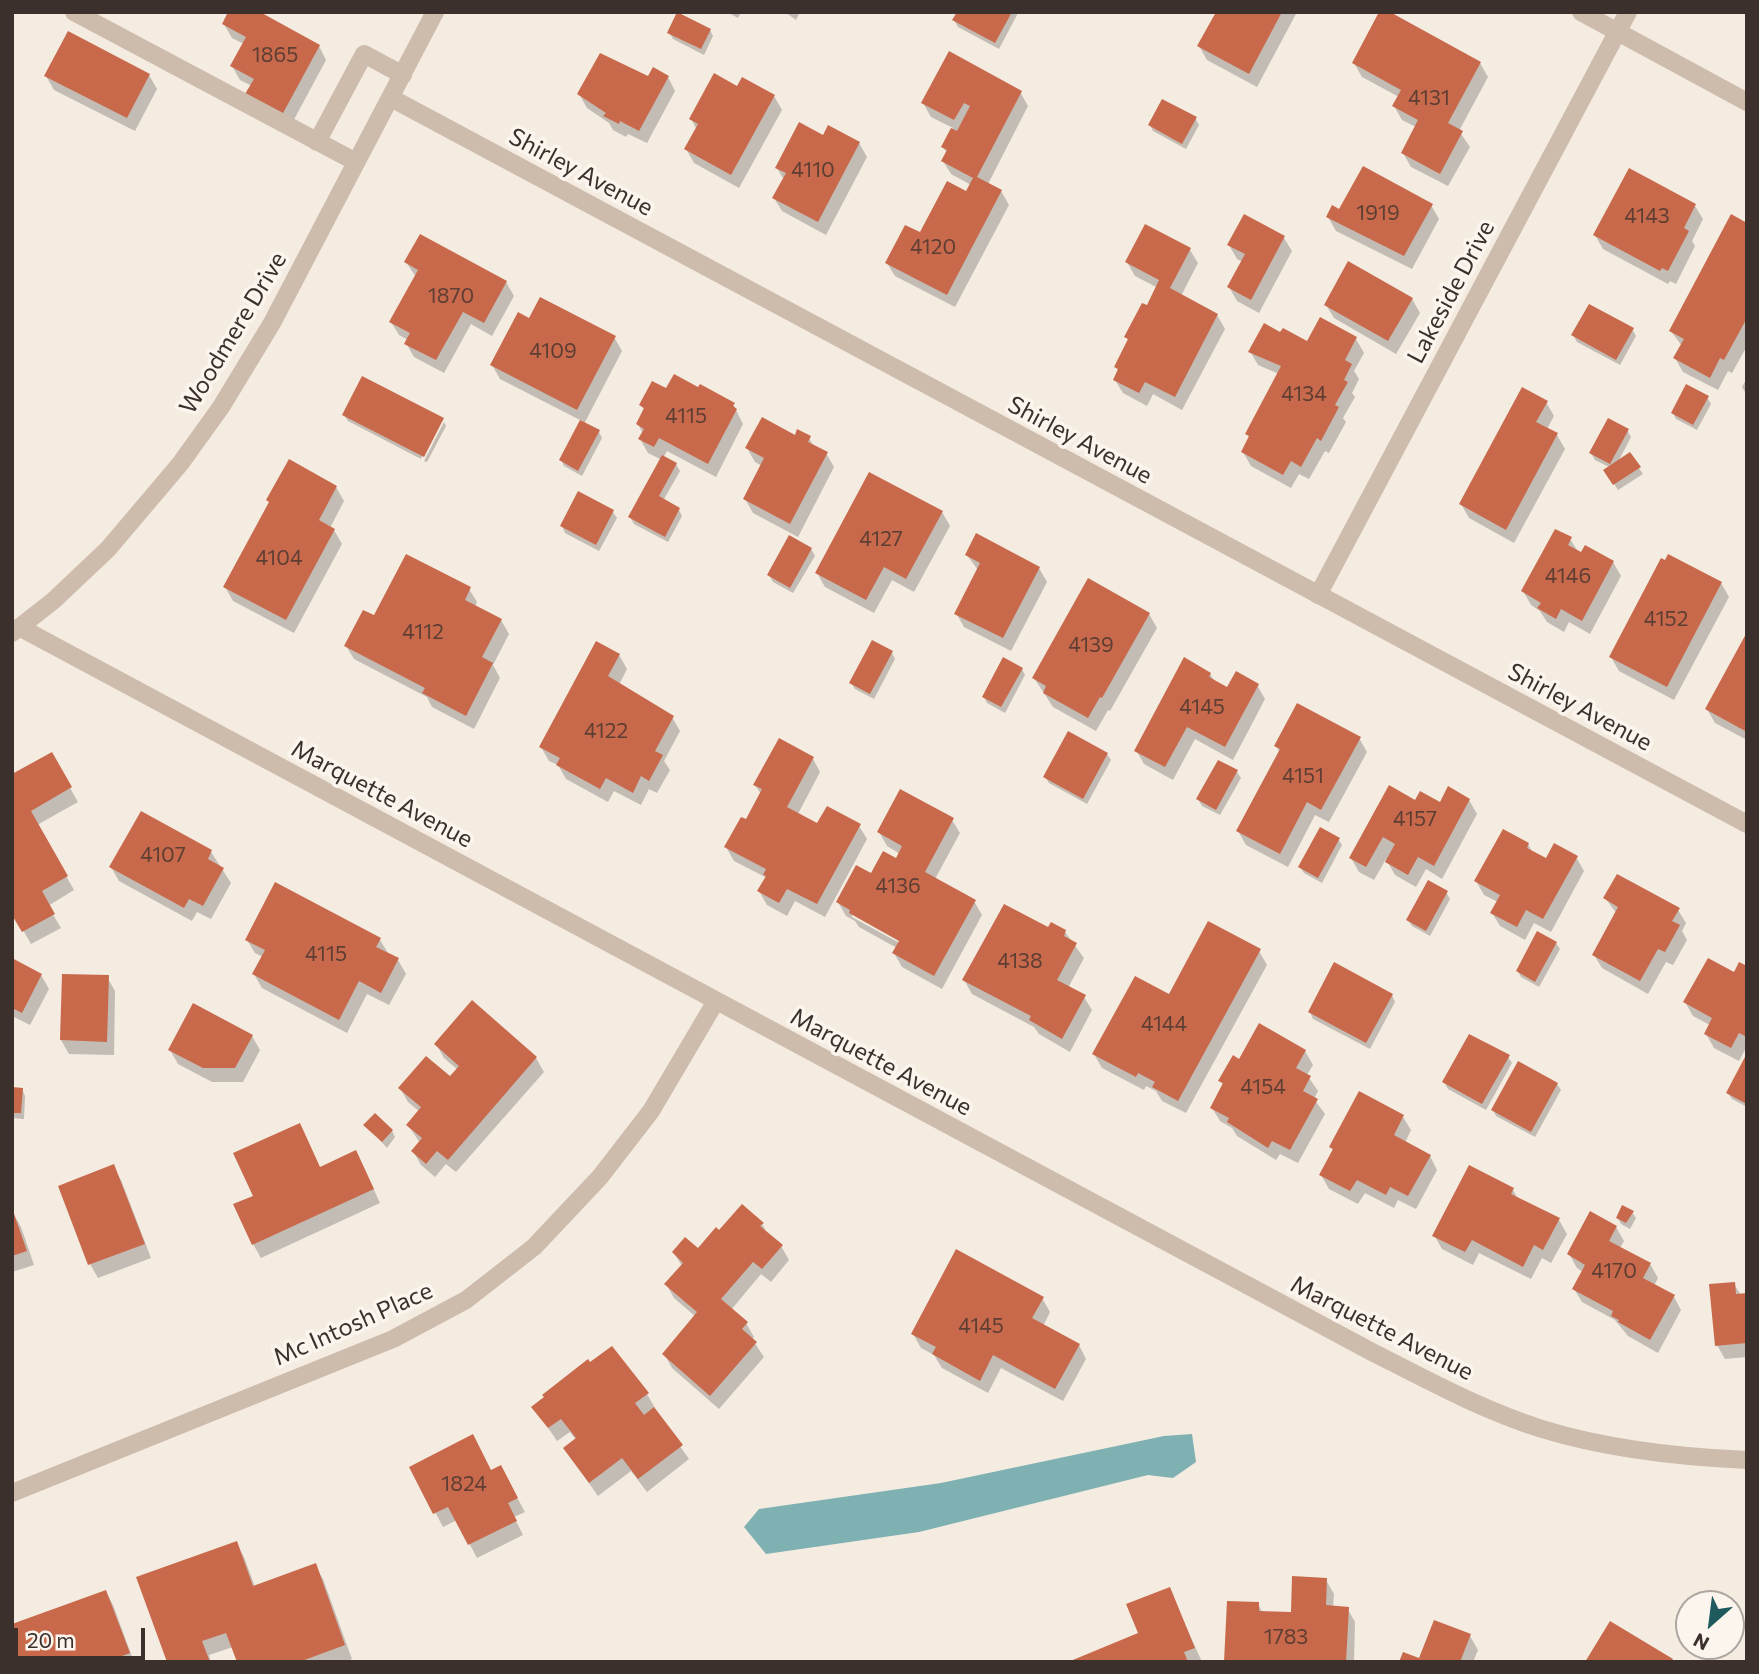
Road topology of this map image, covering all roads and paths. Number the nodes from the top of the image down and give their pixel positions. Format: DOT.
graph roads {
  1 [pos="74,12"];
  2 [pos="435,12"];
  3 [pos="1581,12"];
  4 [pos="1628,12"];
  5 [pos="1617,32"];
  6 [pos="402,75"];
  7 [pos="391,98"];
  8 [pos="1747,102"];
  9 [pos="317,142"];
  10 [pos="356,162"];
  11 [pos="1318,596"];
  12 [pos="16,630"];
  13 [pos="1747,824"];
  14 [pos="716,1001"];
  15 [pos="1747,1460"];
  16 [pos="12,1493"];
  1 -- 9 [label="street"];
  2 -- 6 [label="street, Woodmere Drive"];
  3 -- 5 [label="street"];
  4 -- 5 [label="street, Lakeside Drive"];
  5 -- 8 [label="street"];
  5 -- 11 [label="street, Lakeside Drive"];
  6 -- 7 [label="street, Woodmere Drive"];
  6 -- 9 [label="street"];
  7 -- 10 [label="street, Woodmere Drive"];
  7 -- 11 [label="street, Shirley Avenue"];
  9 -- 10 [label="street"];
  10 -- 12 [label="street, Woodmere Drive"];
  11 -- 13 [label="street, Shirley Avenue"];
  12 -- 14 [label="street, Marquette Avenue"];
  14 -- 15 [label="street, Marquette Avenue"];
  14 -- 16 [label="street, Mc Intosh Place"];
}
